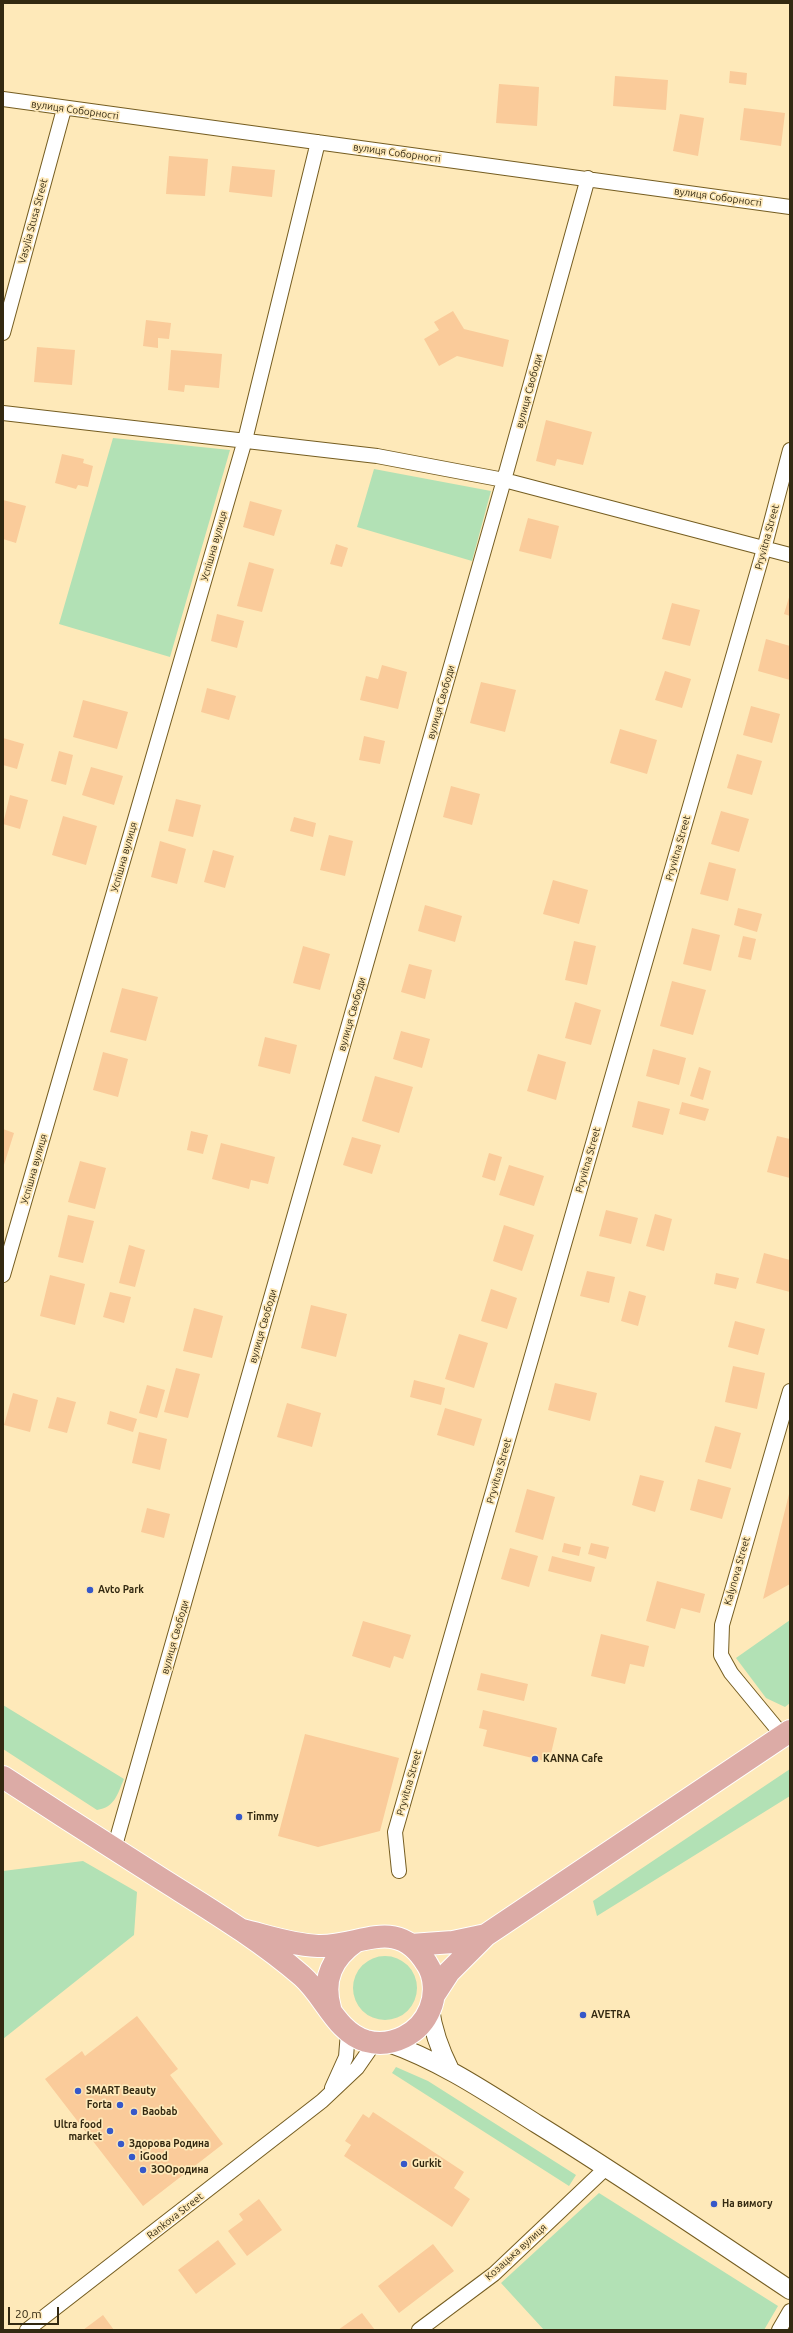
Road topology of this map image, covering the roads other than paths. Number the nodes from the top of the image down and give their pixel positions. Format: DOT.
graph roads {
  1 [pos="3,99"];
  2 [pos="64,109"];
  3 [pos="318,142"];
  4 [pos="588,178"];
  5 [pos="790,207"];
  6 [pos="3,333"];
  7 [pos="3,413"];
  8 [pos="245,440"];
  9 [pos="790,450"];
  10 [pos="504,480"];
  11 [pos="764,549"];
  12 [pos="790,555"];
  13 [pos="3,1275"];
  14 [pos="790,1391"];
  15 [pos="786,1734"];
  16 [pos="3,1777"];
  17 [pos="114,1849"];
  18 [pos="398,1871"];
  19 [pos="242,1930"];
  20 [pos="486,1935"];
  21 [pos="356,1941"];
  22 [pos="411,1945"];
  23 [pos="432,2002"];
  24 [pos="330,2008"];
  25 [pos="348,2032"];
  26 [pos="380,2042"];
  27 [pos="450,2070"];
  28 [pos="322,2102"];
  29 [pos="607,2167"];
  30 [pos="790,2290"];
  31 [pos="790,2311"];
  32 [pos="27,2330"];
  33 [pos="419,2330"];
  34 [pos="779,2330"];
  1 -- 2 [label="street, вулиця Соборності"];
  2 -- 3 [label="street, вулиця Соборності"];
  2 -- 6 [label="street, Vasylia Stusa Street"];
  3 -- 4 [label="street, вулиця Соборності"];
  3 -- 8 [label="street, Успішна вулиця"];
  4 -- 5 [label="street, вулиця Соборності"];
  4 -- 10 [label="street, вулиця Свободи"];
  7 -- 8 [label="street"];
  8 -- 10 [label="street"];
  8 -- 13 [label="street, Успішна вулиця"];
  9 -- 11 [label="street, Pryvitna Street"];
  10 -- 11 [label="street"];
  10 -- 17 [label="street, вулиця Свободи"];
  11 -- 12 [label="street"];
  11 -- 18 [label="street, Pryvitna Street"];
  14 -- 15 [label="street, Kalynova Street"];
  15 -- 20 [label="main road"];
  16 -- 17 [label="main road"];
  17 -- 19 [label="main road"];
  19 -- 21 [label="main road"];
  19 -- 24 [label="main road"];
  20 -- 22 [label="main road"];
  20 -- 23 [label="main road"];
  21 -- 22 [label="main road"];
  21 -- 24 [label="main road"];
  22 -- 23 [label="main road"];
  23 -- 26 [label="main road"];
  23 -- 27 [label="street"];
  24 -- 25 [label="main road"];
  25 -- 26 [label="main road"];
  25 -- 28 [label="street"];
  26 -- 27 [label="street"];
  26 -- 28 [label="street"];
  27 -- 29 [label="street"];
  28 -- 32 [label="street, Rankova Street"];
  29 -- 30 [label="street"];
  29 -- 33 [label="street, Козацька вулиця"];
  31 -- 34 [label="street"];
}
